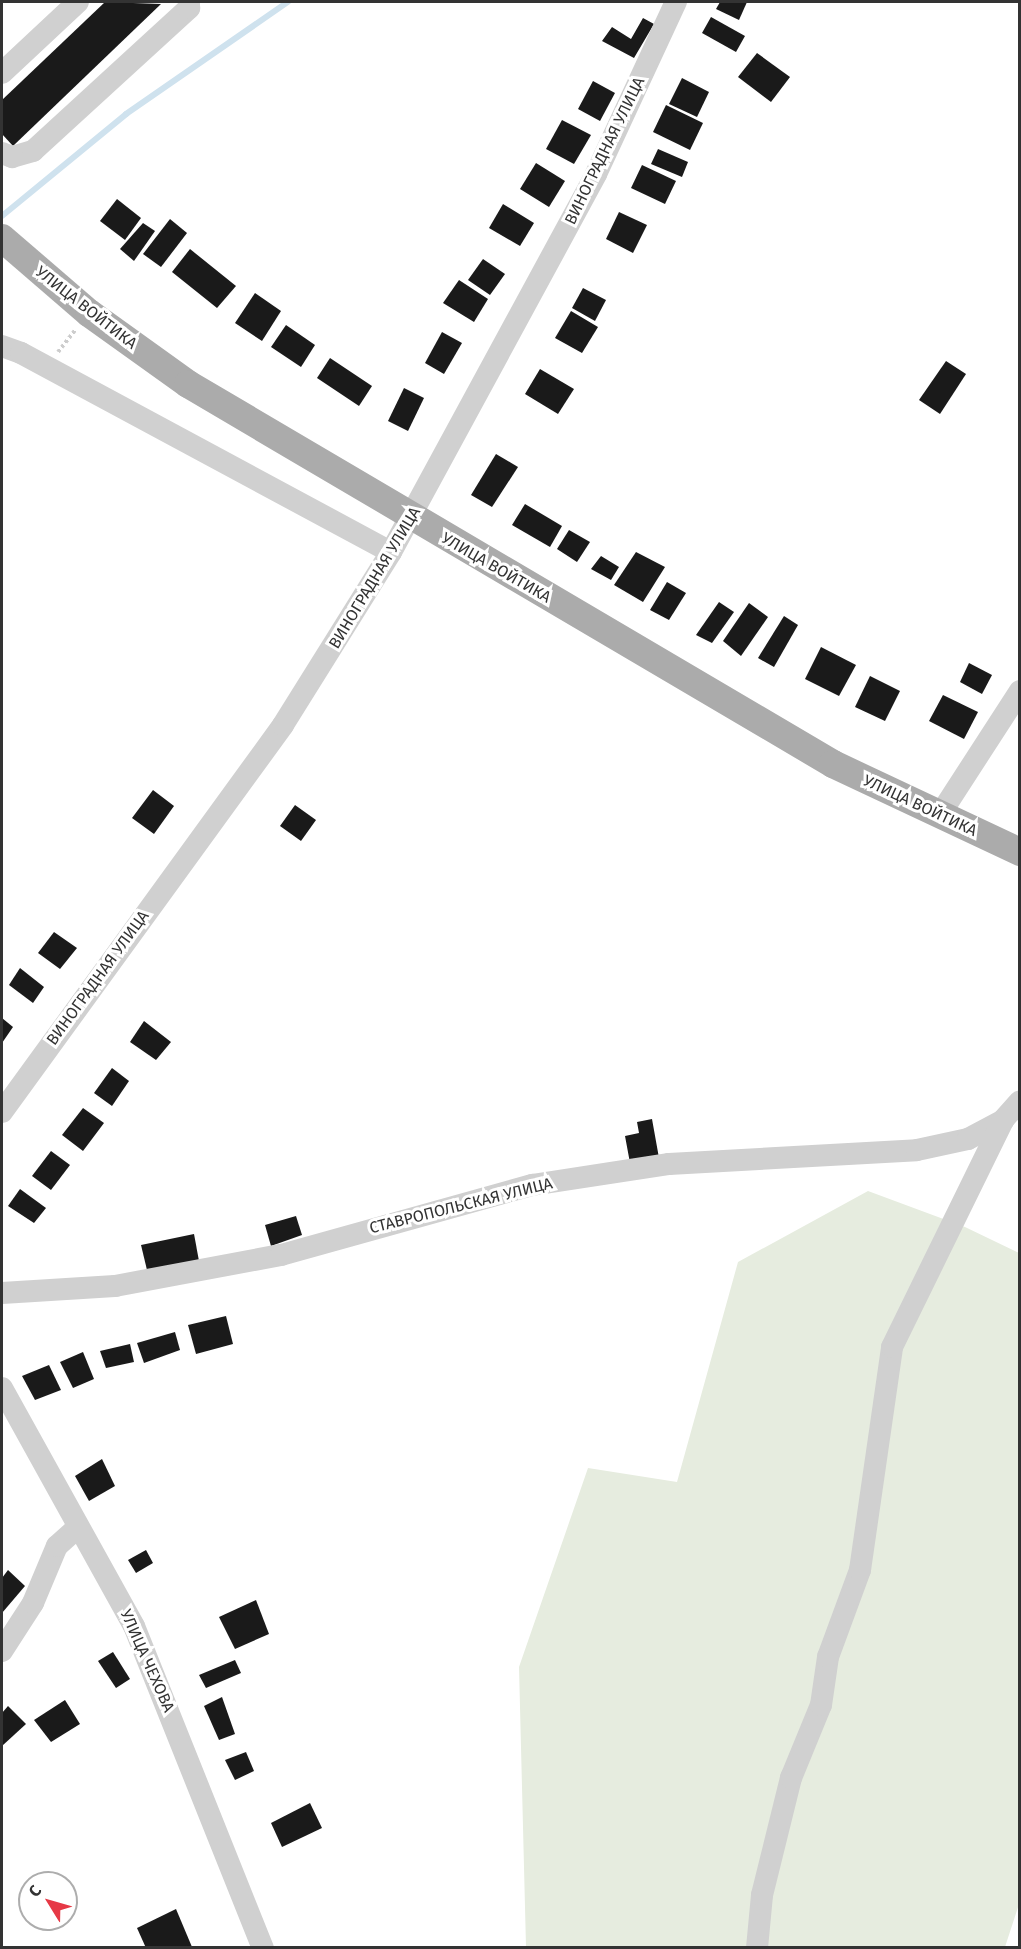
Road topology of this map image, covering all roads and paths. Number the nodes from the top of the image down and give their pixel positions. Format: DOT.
graph roads {
  1 [pos="78,2"];
  2 [pos="189,2"];
  3 [pos="676,2"];
  4 [pos="2,73"];
  5 [pos="2,153"];
  6 [pos="2,238"];
  7 [pos="89,313"];
  8 [pos="2,346"];
  9 [pos="46,366"];
  10 [pos="412,519"];
  11 [pos="392,552"];
  12 [pos="1020,691"];
  13 [pos="939,816"];
  14 [pos="1020,852"];
  15 [pos="1020,1101"];
  16 [pos="2,1112"];
  17 [pos="1003,1120"];
  18 [pos="2,1293"];
  19 [pos="2,1388"];
  20 [pos="78,1527"];
  21 [pos="2,1651"];
  22 [pos="263,1947"];
  23 [pos="757,1947"];
  1 -- 4 [label="street"];
  2 -- 5 [label="street"];
  3 -- 10 [label="street, ВИНОГРАДНАЯ УЛИЦА"];
  6 -- 7 [label="main road, УЛИЦА ВОЙТИКА"];
  7 -- 9 [label="path"];
  7 -- 10 [label="main road, УЛИЦА ВОЙТИКА"];
  8 -- 9 [label="street"];
  9 -- 11 [label="street"];
  10 -- 11 [label="street, ВИНОГРАДНАЯ УЛИЦА"];
  10 -- 13 [label="main road, УЛИЦА ВОЙТИКА"];
  11 -- 16 [label="street, ВИНОГРАДНАЯ УЛИЦА"];
  12 -- 13 [label="street"];
  13 -- 14 [label="main road, УЛИЦА ВОЙТИКА"];
  15 -- 17 [label="street, СТАВРОПОЛЬСКАЯ УЛИЦА"];
  17 -- 18 [label="street, СТАВРОПОЛЬСКАЯ УЛИЦА"];
  17 -- 23 [label="street"];
  19 -- 20 [label="street, УЛИЦА ЧЕХОВА"];
  20 -- 21 [label="street"];
  20 -- 22 [label="street, УЛИЦА ЧЕХОВА"];
}
